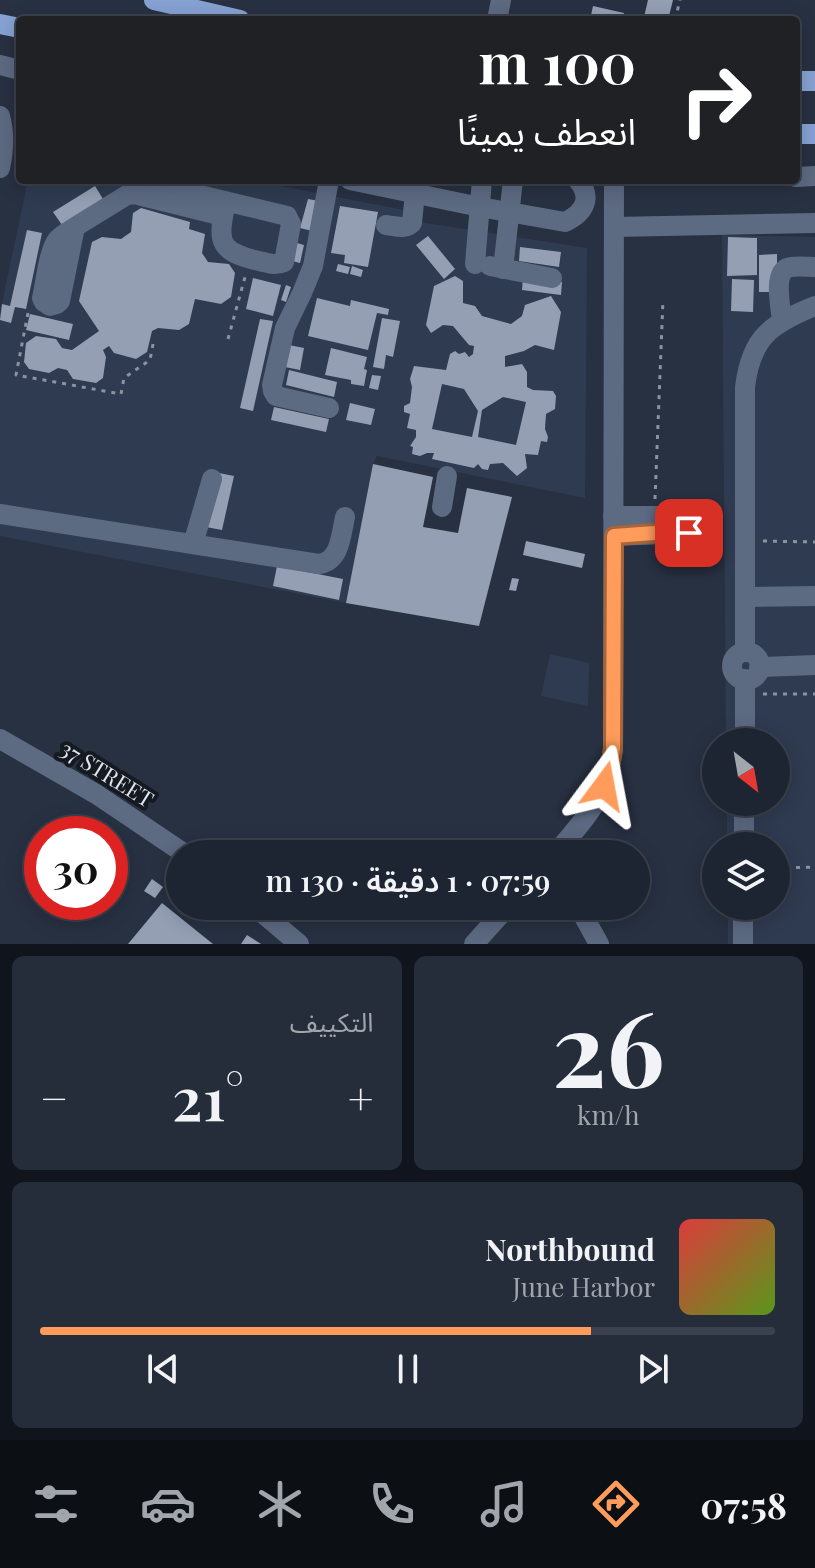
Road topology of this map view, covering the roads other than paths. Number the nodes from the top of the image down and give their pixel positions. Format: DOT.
graph roads {
  1 [pos="154,0"];
  2 [pos="223,16"];
  3 [pos="0,114"];
  4 [pos="0,168"];
  5 [pos="328,184"];
  6 [pos="370,184"];
  7 [pos="482,184"];
  8 [pos="513,184"];
  9 [pos="582,184"];
  10 [pos="614,184"];
  11 [pos="136,186"];
  12 [pos="415,193"];
  13 [pos="480,207"];
  14 [pos="224,209"];
  15 [pos="510,212"];
  16 [pos="815,223"];
  17 [pos="386,225"];
  18 [pos="614,227"];
  19 [pos="815,267"];
  20 [pos="503,269"];
  21 [pos="552,278"];
  22 [pos="44,302"];
  23 [pos="815,306"];
  24 [pos="782,321"];
  25 [pos="329,408"];
  26 [pos="447,476"];
  27 [pos="212,479"];
  28 [pos="442,507"];
  29 [pos="0,514"];
  30 [pos="345,517"];
  31 [pos="613,526"];
  32 [pos="193,544"];
  33 [pos="815,596"];
  34 [pos="745,597"];
  35 [pos="815,665"];
  36 [pos="749,673"];
  37 [pos="746,728"];
  38 [pos="0,739"];
  39 [pos="567,840"];
  40 [pos="166,841"];
  41 [pos="271,920"];
  42 [pos="495,920"];
  43 [pos="586,920"];
  44 [pos="743,920"];
  45 [pos="299,944"];
  46 [pos="474,944"];
  47 [pos="599,944"];
  48 [pos="743,944"];
  1 -- 2 [label="main road"];
  3 -- 4 [label="street"];
  5 -- 25 [label="street"];
  6 -- 12 [label="street"];
  7 -- 13 [label="street"];
  8 -- 15 [label="street"];
  9 -- 15 [label="street"];
  10 -- 18 [label="street"];
  11 -- 14 [label="street"];
  11 -- 22 [label="street"];
  12 -- 13 [label="street"];
  12 -- 17 [label="street"];
  13 -- 15 [label="street"];
  13 -- 20 [label="street"];
  14 -- 14 [label="street"];
  15 -- 20 [label="street"];
  16 -- 18 [label="street"];
  18 -- 31 [label="street"];
  19 -- 24 [label="street"];
  20 -- 21 [label="street"];
  23 -- 24 [label="street"];
  24 -- 34 [label="street"];
  26 -- 28 [label="street"];
  27 -- 32 [label="street"];
  29 -- 32 [label="street"];
  30 -- 32 [label="street"];
  31 -- 31 [label="street"];
  31 -- 39 [label="street"];
  33 -- 34 [label="street"];
  34 -- 36 [label="street"];
  35 -- 36 [label="street"];
  36 -- 37 [label="street"];
  38 -- 40 [label="street, 37 STREET"];
  41 -- 45 [label="street"];
  42 -- 46 [label="street"];
  43 -- 47 [label="street"];
  44 -- 48 [label="street"];
}
